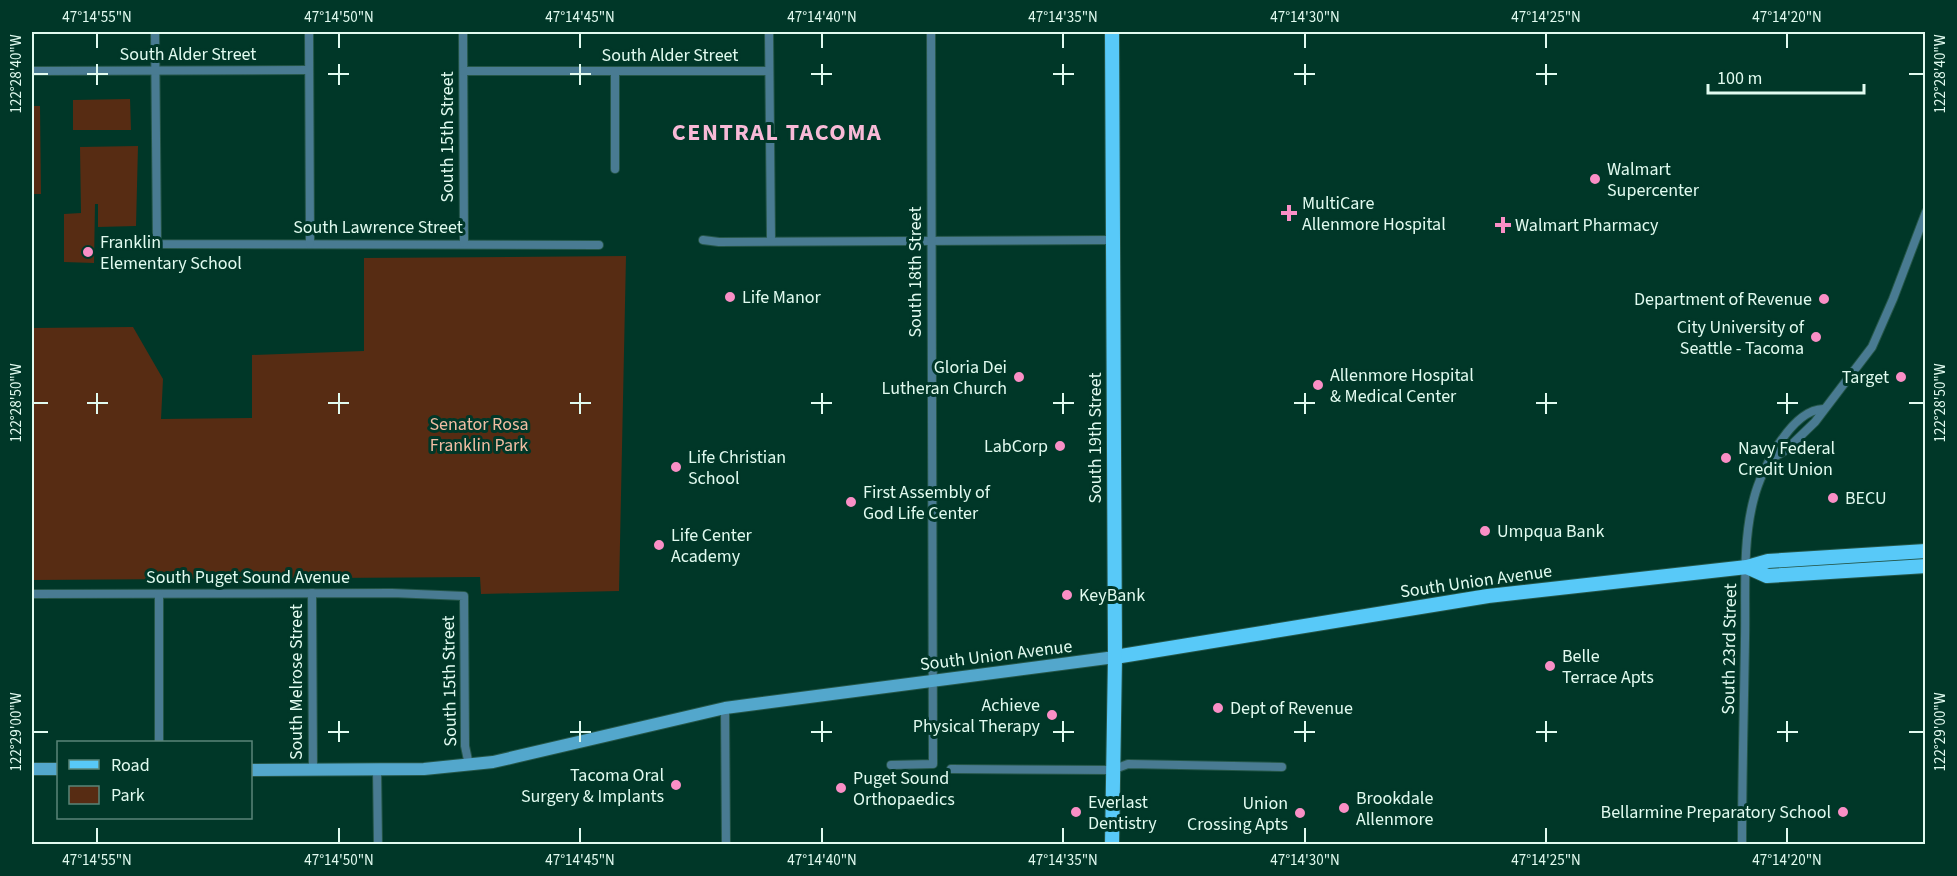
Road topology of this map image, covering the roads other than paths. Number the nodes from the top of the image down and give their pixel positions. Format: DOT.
graph roads {
  1 [pos="155,32"];
  2 [pos="309,32"];
  3 [pos="463,32"];
  4 [pos="769,32"];
  5 [pos="931,32"];
  6 [pos="1112,32"];
  7 [pos="309,70"];
  8 [pos="464,70"];
  9 [pos="32,71"];
  10 [pos="156,71"];
  11 [pos="615,71"];
  12 [pos="769,71"];
  13 [pos="615,170"];
  14 [pos="1926,212"];
  15 [pos="702,240"];
  16 [pos="1112,240"];
  17 [pos="771,241"];
  18 [pos="932,241"];
  19 [pos="464,243"];
  20 [pos="310,244"];
  21 [pos="599,245"];
  22 [pos="1926,551"];
  23 [pos="1926,566"];
  24 [pos="1747,567"];
  25 [pos="312,593"];
  26 [pos="32,594"];
  27 [pos="159,594"];
  28 [pos="464,596"];
  29 [pos="1115,657"];
  30 [pos="933,682"];
  31 [pos="725,708"];
  32 [pos="159,741"];
  33 [pos="469,765"];
  34 [pos="891,765"];
  35 [pos="1282,767"];
  36 [pos="32,769"];
  37 [pos="57,769"];
  38 [pos="951,769"];
  39 [pos="252,770"];
  40 [pos="377,770"];
  41 [pos="1112,770"];
  42 [pos="313,771"];
  43 [pos="378,844"];
  44 [pos="726,844"];
  45 [pos="1112,844"];
  46 [pos="1742,844"];
  1 -- 10 [label="street"];
  2 -- 7 [label="street"];
  3 -- 8 [label="street, South 15th Street"];
  4 -- 12 [label="street"];
  5 -- 18 [label="street, South 18th Street"];
  6 -- 16 [label="main road, South 19th Street"];
  7 -- 10 [label="street, South Alder Street"];
  7 -- 20 [label="street"];
  8 -- 11 [label="street, South Alder Street"];
  8 -- 19 [label="street, South 15th Street"];
  9 -- 10 [label="street, South Alder Street"];
  10 -- 20 [label="street, South Lawrence Street"];
  11 -- 12 [label="street, South Alder Street"];
  11 -- 13 [label="street"];
  12 -- 17 [label="street"];
  14 -- 24 [label="street, South 23rd Street"];
  15 -- 17 [label="street"];
  16 -- 18 [label="street"];
  16 -- 29 [label="main road, South 19th Street"];
  17 -- 18 [label="street"];
  18 -- 30 [label="street, South 18th Street"];
  19 -- 20 [label="street, South Lawrence Street"];
  19 -- 21 [label="street, South Lawrence Street"];
  22 -- 24 [label="main road, South Union Avenue"];
  23 -- 24 [label="main road, South Union Avenue"];
  24 -- 29 [label="main road, South Union Avenue"];
  24 -- 46 [label="street, South 23rd Street"];
  25 -- 27 [label="street, South Puget Sound Avenue"];
  25 -- 28 [label="street, South Puget Sound Avenue"];
  25 -- 42 [label="street, South Melrose Street"];
  26 -- 27 [label="street, South Puget Sound Avenue"];
  27 -- 32 [label="street"];
  28 -- 33 [label="street, South 15th Street"];
  29 -- 30 [label="main road, South Union Avenue"];
  29 -- 41 [label="main road, South 19th Street"];
  30 -- 31 [label="main road, South Union Avenue"];
  30 -- 34 [label="street, South 18th Street"];
  31 -- 33 [label="main road, South Union Avenue"];
  31 -- 44 [label="street"];
  33 -- 40 [label="main road, South Union Avenue"];
  35 -- 41 [label="street"];
  36 -- 37 [label="main road"];
  38 -- 41 [label="street"];
  39 -- 42 [label="main road, South Union Avenue"];
  40 -- 42 [label="main road, South Union Avenue"];
  40 -- 43 [label="street"];
  41 -- 45 [label="main road, South 19th Street"];
}
